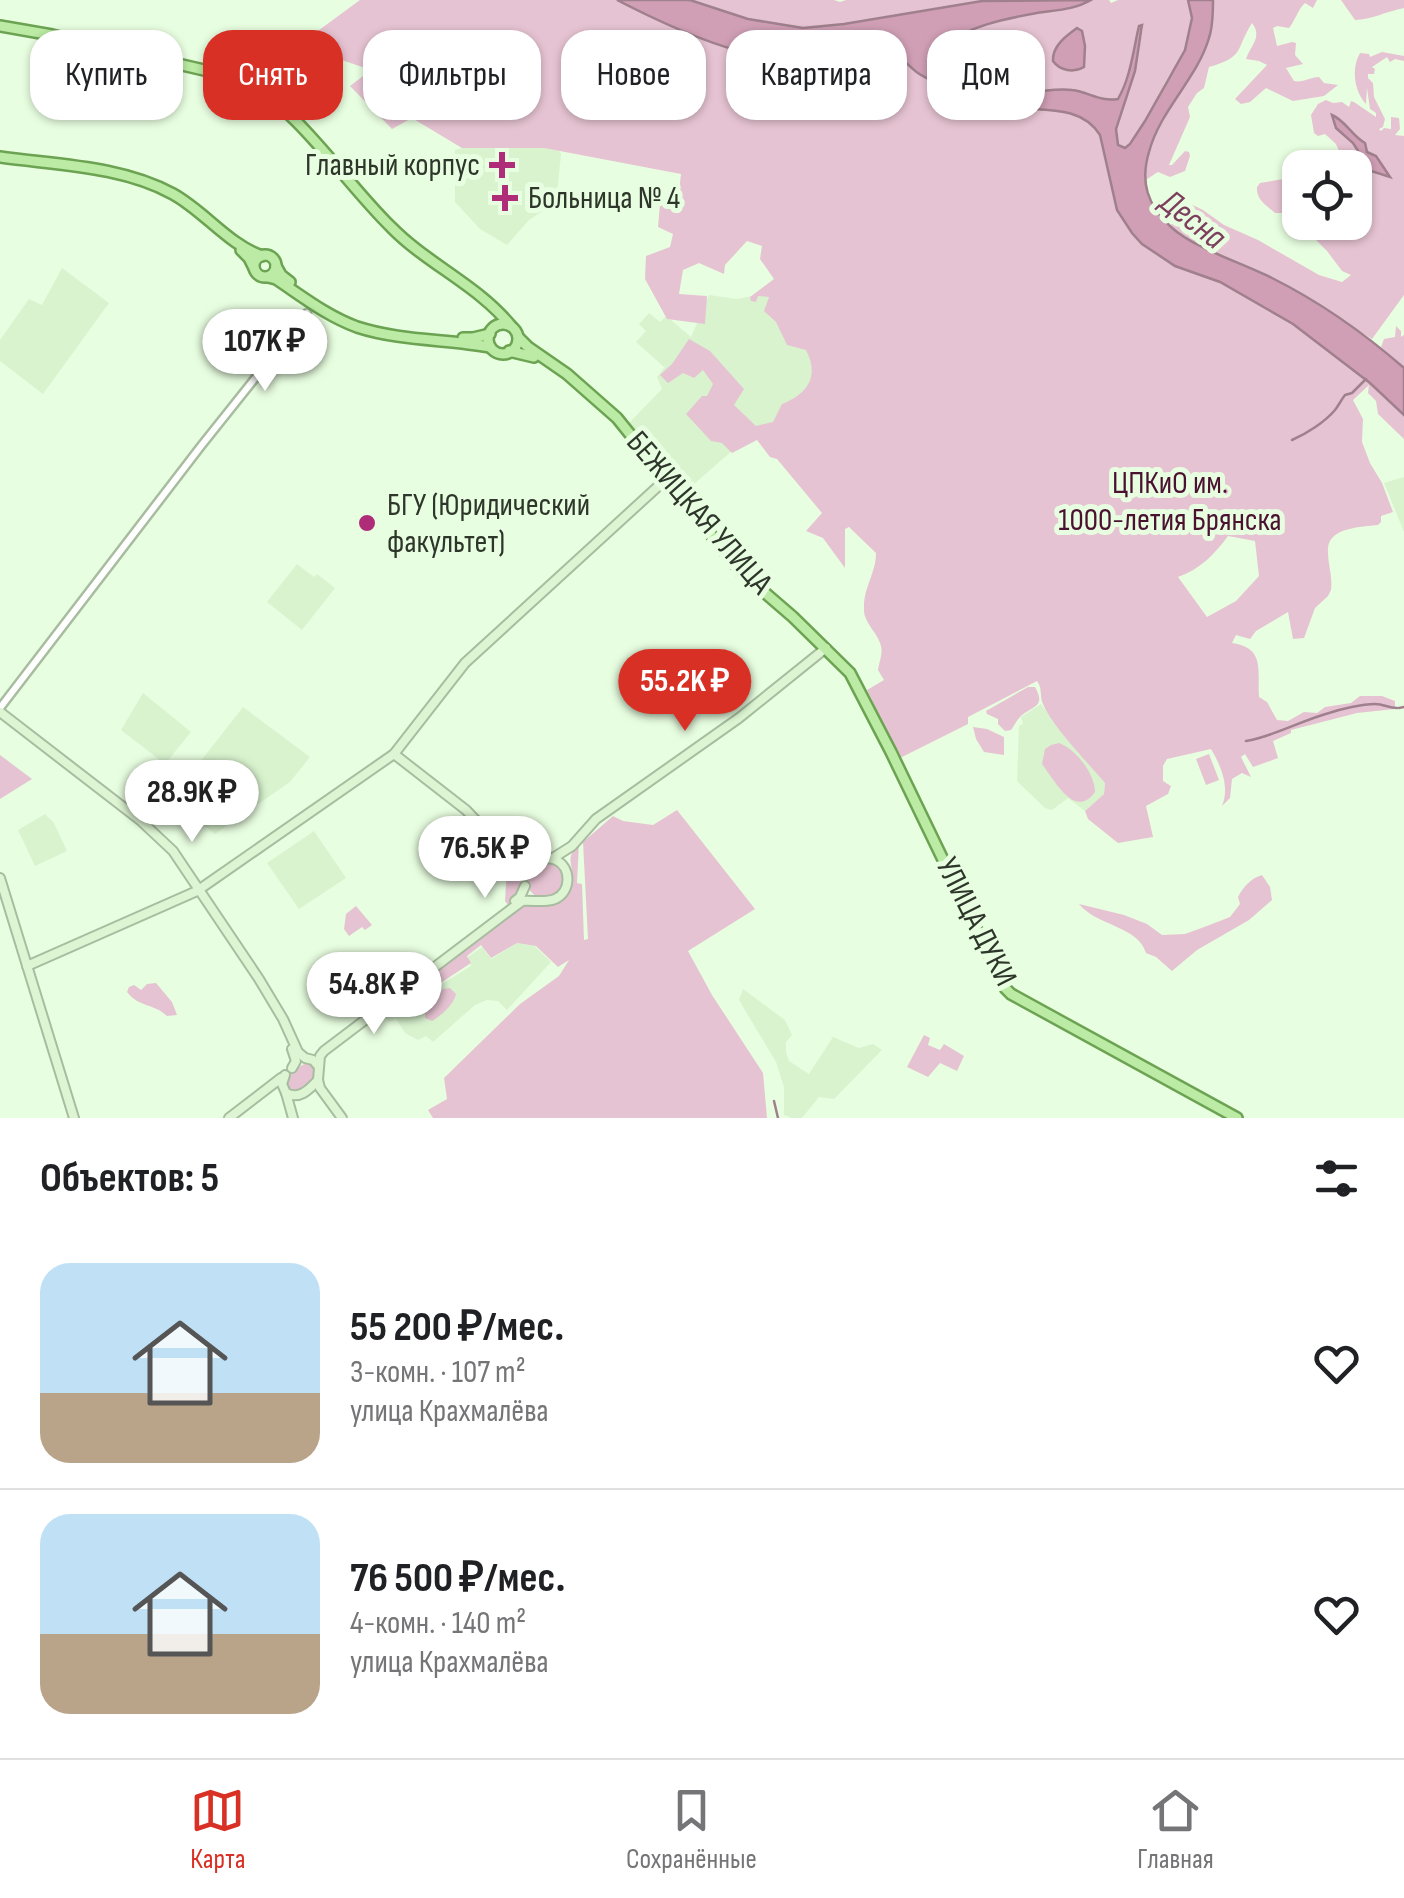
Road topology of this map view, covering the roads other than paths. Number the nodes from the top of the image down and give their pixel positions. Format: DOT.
graph roads {
  1 [pos="0,26"];
  2 [pos="0,160"];
  3 [pos="85,171"];
  4 [pos="262,256"];
  5 [pos="276,266"];
  6 [pos="254,268"];
  7 [pos="268,276"];
  8 [pos="490,304"];
  9 [pos="307,313"];
  10 [pos="511,326"];
  11 [pos="491,332"];
  12 [pos="519,338"];
  13 [pos="490,347"];
  14 [pos="509,352"];
  15 [pos="590,395"];
  16 [pos="665,480"];
  17 [pos="826,648"];
  18 [pos="0,712"];
  19 [pos="879,728"];
  20 [pos="394,754"];
  21 [pos="572,846"];
  22 [pos="517,856"];
  23 [pos="551,858"];
  24 [pos="537,860"];
  25 [pos="566,870"];
  26 [pos="526,872"];
  27 [pos="0,878"];
  28 [pos="525,886"];
  29 [pos="199,890"];
  30 [pos="521,899"];
  31 [pos="539,900"];
  32 [pos="27,966"];
  33 [pos="305,1058"];
  34 [pos="320,1067"];
  35 [pos="292,1068"];
  36 [pos="284,1075"];
  37 [pos="318,1080"];
  38 [pos="285,1092"];
  39 [pos="74,1118"];
  40 [pos="232,1118"];
  41 [pos="293,1118"];
  42 [pos="342,1118"];
  43 [pos="1238,1118"];
  1 -- 8 [label="main road"];
  2 -- 3 [label="main road"];
  3 -- 4 [label="main road"];
  3 -- 6 [label="main road"];
  4 -- 5 [label="main road"];
  4 -- 6 [label="main road"];
  5 -- 7 [label="main road"];
  5 -- 11 [label="main road"];
  6 -- 7 [label="main road"];
  7 -- 13 [label="main road"];
  8 -- 10 [label="main road"];
  8 -- 11 [label="main road"];
  9 -- 18 [label="street"];
  10 -- 11 [label="main road"];
  10 -- 12 [label="main road"];
  11 -- 13 [label="main road"];
  12 -- 14 [label="main road"];
  12 -- 15 [label="main road"];
  13 -- 14 [label="main road"];
  14 -- 15 [label="main road"];
  15 -- 16 [label="main road, БЕЖИЦКАЯ УЛИЦА"];
  16 -- 17 [label="main road, БЕЖИЦКАЯ УЛИЦА"];
  16 -- 20 [label="main road"];
  17 -- 19 [label="main road, БЕЖИЦКАЯ УЛИЦА"];
  17 -- 21 [label="main road"];
  18 -- 29 [label="main road"];
  19 -- 43 [label="main road, УЛИЦА ДУКИ"];
  20 -- 22 [label="main road"];
  20 -- 29 [label="main road"];
  21 -- 23 [label="main road"];
  21 -- 25 [label="main road"];
  22 -- 24 [label="main road"];
  22 -- 26 [label="main road"];
  23 -- 24 [label="main road"];
  23 -- 25 [label="main road"];
  24 -- 26 [label="main road"];
  25 -- 31 [label="main road"];
  26 -- 28 [label="main road"];
  27 -- 32 [label="main road"];
  28 -- 30 [label="main road"];
  28 -- 31 [label="main road"];
  29 -- 32 [label="main road"];
  29 -- 33 [label="main road"];
  29 -- 35 [label="main road"];
  30 -- 31 [label="main road"];
  30 -- 33 [label="main road"];
  30 -- 34 [label="main road"];
  32 -- 39 [label="main road"];
  33 -- 34 [label="main road"];
  33 -- 35 [label="main road"];
  34 -- 37 [label="main road"];
  35 -- 36 [label="main road"];
  36 -- 38 [label="main road"];
  36 -- 40 [label="main road"];
  37 -- 38 [label="main road"];
  37 -- 42 [label="main road"];
  38 -- 40 [label="main road"];
  38 -- 41 [label="main road"];
}
